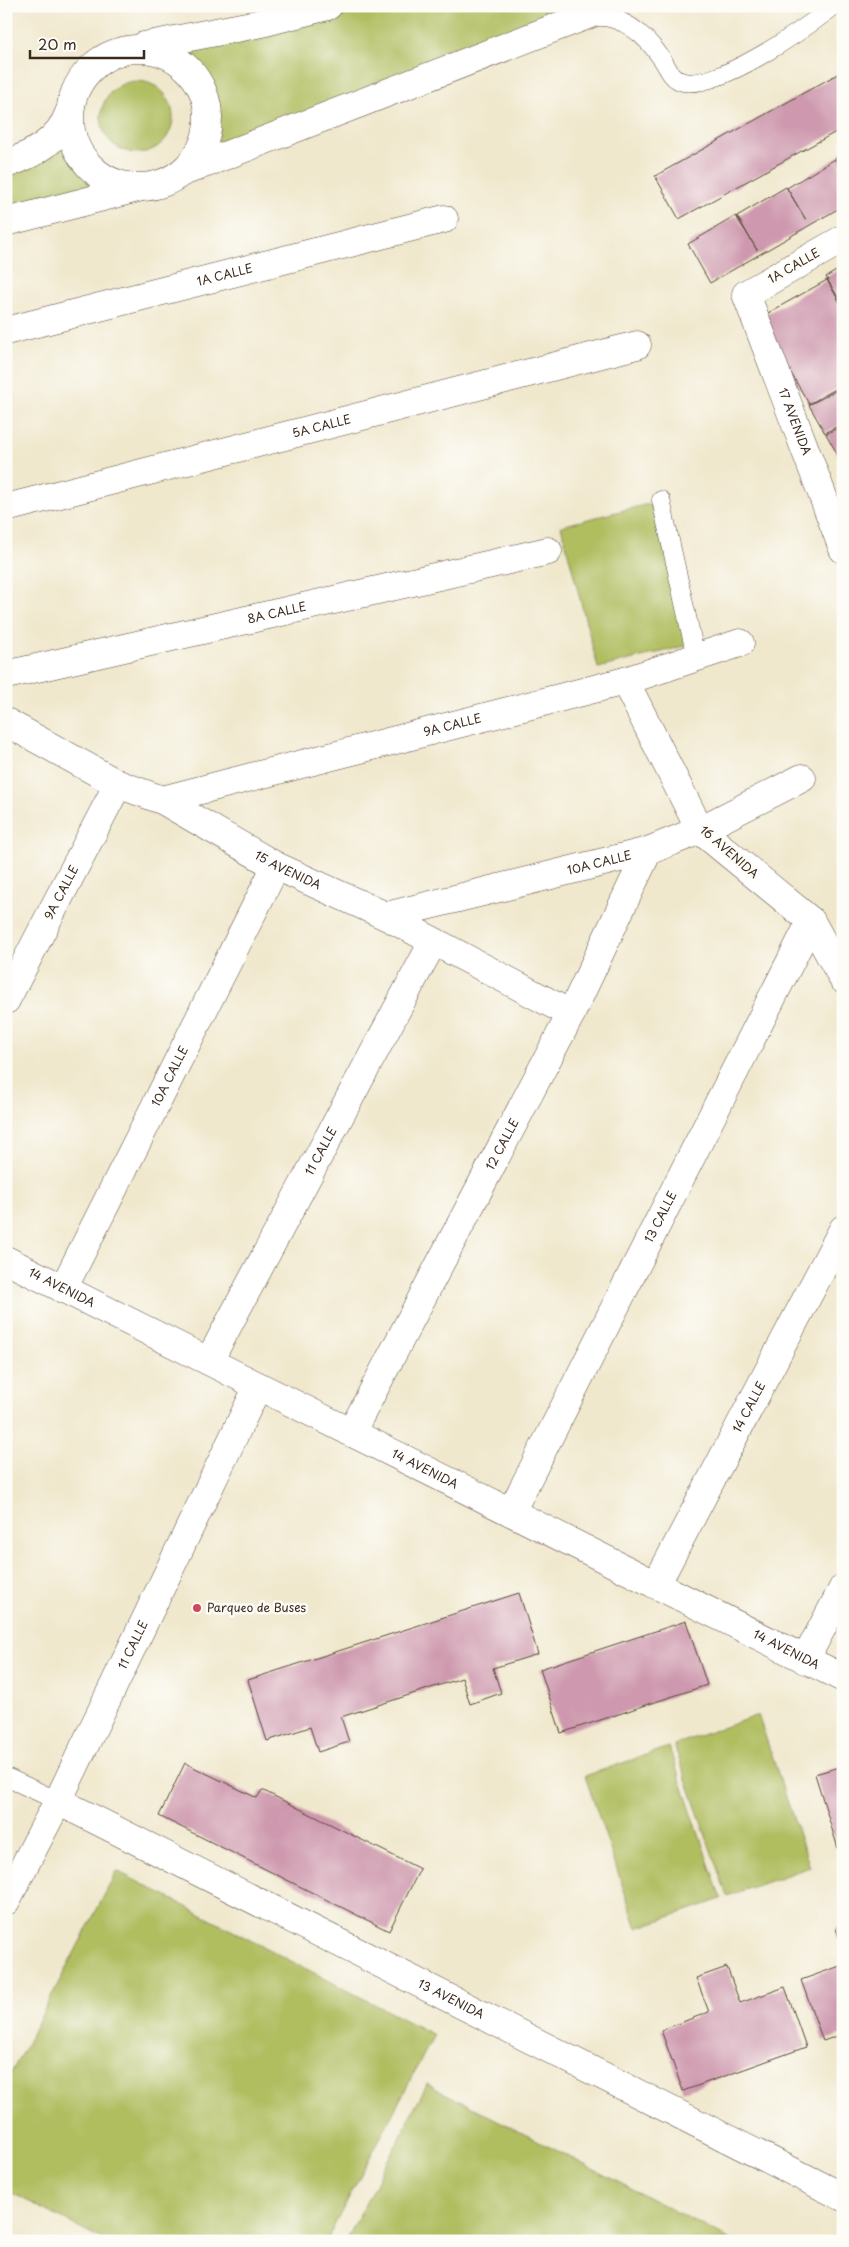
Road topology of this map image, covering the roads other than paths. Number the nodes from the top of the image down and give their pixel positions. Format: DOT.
graph roads {
  1 [pos="328,6"];
  2 [pos="611,6"];
  3 [pos="834,6"];
  4 [pos="581,17"];
  5 [pos="126,50"];
  6 [pos="69,114"];
  7 [pos="6,164"];
  8 [pos="183,172"];
  9 [pos="140,188"];
  10 [pos="444,219"];
  11 [pos="6,222"];
  12 [pos="843,239"];
  13 [pos="746,294"];
  14 [pos="6,331"];
  15 [pos="637,345"];
  16 [pos="833,492"];
  17 [pos="661,500"];
  18 [pos="6,508"];
  19 [pos="843,549"];
  20 [pos="548,551"];
  21 [pos="740,643"];
  22 [pos="696,657"];
  23 [pos="6,675"];
  24 [pos="625,681"];
  25 [pos="6,722"];
  26 [pos="802,778"];
  27 [pos="118,784"];
  28 [pos="162,800"];
  29 [pos="700,830"];
  30 [pos="648,852"];
  31 [pos="276,866"];
  32 [pos="386,916"];
  33 [pos="811,921"];
  34 [pos="434,942"];
  35 [pos="843,979"];
  36 [pos="6,1000"];
  37 [pos="571,1014"];
  38 [pos="843,1229"];
  39 [pos="6,1260"];
  40 [pos="63,1289"];
  41 [pos="208,1361"];
  42 [pos="258,1386"];
  43 [pos="351,1433"];
  44 [pos="511,1512"];
  45 [pos="656,1585"];
  46 [pos="843,1588"];
  47 [pos="805,1660"];
  48 [pos="843,1678"];
  49 [pos="6,1777"];
  50 [pos="58,1801"];
  51 [pos="6,1901"];
  52 [pos="843,2197"];
  1 -- 5 [label="street"];
  2 -- 4 [label="street"];
  3 -- 4 [label="lane"];
  4 -- 8 [label="street"];
  5 -- 6 [label="street"];
  5 -- 8 [label="street"];
  6 -- 7 [label="street"];
  6 -- 9 [label="street"];
  8 -- 9 [label="street"];
  9 -- 11 [label="street"];
  10 -- 14 [label="street, 1A CALLE"];
  12 -- 13 [label="street, 1A CALLE"];
  13 -- 16 [label="street, 17 AVENIDA"];
  15 -- 18 [label="street, 5A CALLE"];
  16 -- 19 [label="street, 17 AVENIDA"];
  17 -- 22 [label="lane"];
  20 -- 23 [label="street, 8A CALLE"];
  21 -- 22 [label="street, 9A CALLE"];
  22 -- 24 [label="street, 9A CALLE"];
  24 -- 28 [label="street, 9A CALLE"];
  24 -- 29 [label="street, 16 AVENIDA"];
  25 -- 27 [label="street, 15 AVENIDA"];
  26 -- 29 [label="street, 10A CALLE"];
  27 -- 28 [label="street, 15 AVENIDA"];
  27 -- 36 [label="street, 9A CALLE"];
  28 -- 31 [label="street, 15 AVENIDA"];
  29 -- 30 [label="street, 10A CALLE"];
  29 -- 33 [label="street, 16 AVENIDA"];
  30 -- 32 [label="street, 10A CALLE"];
  30 -- 37 [label="street, 12 CALLE"];
  31 -- 32 [label="street, 15 AVENIDA"];
  31 -- 40 [label="street, 10A CALLE"];
  32 -- 34 [label="street, 15 AVENIDA"];
  33 -- 35 [label="street, 16 AVENIDA"];
  33 -- 44 [label="street, 13 CALLE"];
  34 -- 37 [label="street, 15 AVENIDA"];
  34 -- 41 [label="street, 11 CALLE"];
  37 -- 43 [label="street, 12 CALLE"];
  38 -- 45 [label="street, 14 CALLE"];
  39 -- 40 [label="street, 14 AVENIDA"];
  40 -- 41 [label="street, 14 AVENIDA"];
  41 -- 42 [label="street, 14 AVENIDA"];
  42 -- 43 [label="street, 14 AVENIDA"];
  42 -- 50 [label="street, 11 CALLE"];
  43 -- 44 [label="street, 14 AVENIDA"];
  44 -- 45 [label="street, 14 AVENIDA"];
  45 -- 47 [label="street, 14 AVENIDA"];
  46 -- 47 [label="street"];
  47 -- 48 [label="street, 14 AVENIDA"];
  49 -- 50 [label="lane"];
  50 -- 51 [label="street, 11 CALLE"];
  50 -- 52 [label="street, 13 AVENIDA"];
}
